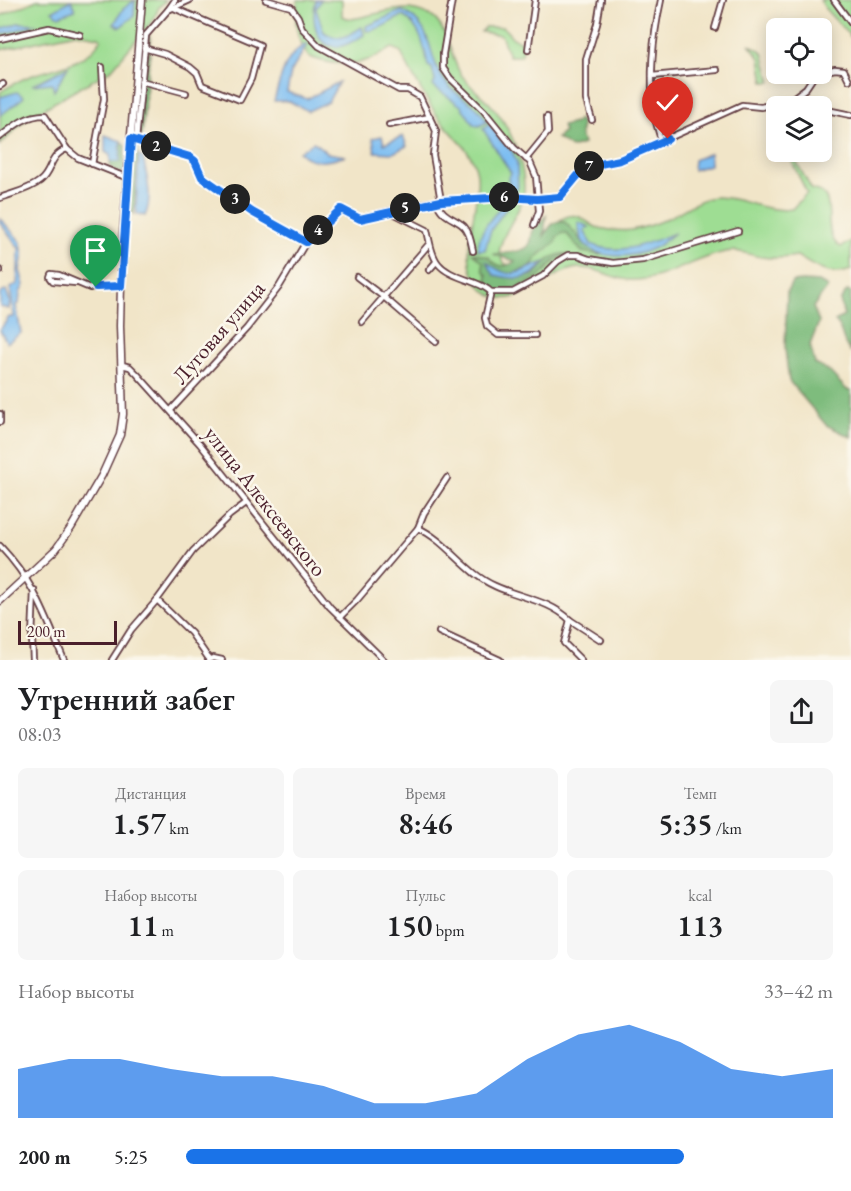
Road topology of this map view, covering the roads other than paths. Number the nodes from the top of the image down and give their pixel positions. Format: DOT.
graph roads {
  1 [pos="142,0"];
  2 [pos="175,0"];
  3 [pos="190,0"];
  4 [pos="266,0"];
  5 [pos="452,0"];
  6 [pos="535,0"];
  7 [pos="602,0"];
  8 [pos="661,0"];
  9 [pos="723,0"];
  10 [pos="834,0"];
  11 [pos="174,8"];
  12 [pos="168,10"];
  13 [pos="851,23"];
  14 [pos="715,28"];
  15 [pos="80,35"];
  16 [pos="0,39"];
  17 [pos="144,48"];
  18 [pos="528,50"];
  19 [pos="102,67"];
  20 [pos="717,70"];
  21 [pos="832,70"];
  22 [pos="652,76"];
  23 [pos="849,80"];
  24 [pos="141,81"];
  25 [pos="808,84"];
  26 [pos="186,93"];
  27 [pos="796,96"];
  28 [pos="766,106"];
  29 [pos="832,111"];
  30 [pos="851,115"];
  31 [pos="430,117"];
  32 [pos="547,117"];
  33 [pos="592,120"];
  34 [pos="389,125"];
  35 [pos="0,137"];
  36 [pos="133,140"];
  37 [pos="662,142"];
  38 [pos="67,149"];
  39 [pos="526,159"];
  40 [pos="92,164"];
  41 [pos="128,178"];
  42 [pos="0,198"];
  43 [pos="537,199"];
  44 [pos="439,201"];
  45 [pos="391,211"];
  46 [pos="534,225"];
  47 [pos="738,231"];
  48 [pos="306,242"];
  49 [pos="429,244"];
  50 [pos="473,250"];
  51 [pos="436,262"];
  52 [pos="429,270"];
  53 [pos="357,277"];
  54 [pos="76,283"];
  55 [pos="121,286"];
  56 [pos="491,292"];
  57 [pos="385,298"];
  58 [pos="362,322"];
  59 [pos="535,335"];
  60 [pos="436,342"];
  61 [pos="122,365"];
  62 [pos="171,410"];
  63 [pos="0,414"];
  64 [pos="0,422"];
  65 [pos="447,478"];
  66 [pos="246,503"];
  67 [pos="418,528"];
  68 [pos="0,546"];
  69 [pos="26,577"];
  70 [pos="34,590"];
  71 [pos="157,600"];
  72 [pos="0,601"];
  73 [pos="340,617"];
  74 [pos="570,620"];
  75 [pos="440,632"];
  76 [pos="601,640"];
  77 [pos="33,660"];
  78 [pos="64,660"];
  79 [pos="112,660"];
  80 [pos="209,660"];
  81 [pos="222,660"];
  82 [pos="384,660"];
  83 [pos="500,660"];
  84 [pos="581,660"];
  1 -- 36 [label="main road"];
  2 -- 12 [label="street"];
  3 -- 11 [label="street"];
  4 -- 31 [label="street"];
  5 -- 39 [label="street"];
  6 -- 18 [label="street"];
  7 -- 33 [label="street"];
  8 -- 22 [label="street"];
  9 -- 14 [label="street"];
  10 -- 13 [label="street"];
  11 -- 12 [label="street"];
  11 -- 17 [label="street"];
  12 -- 17 [label="street"];
  15 -- 16 [label="street"];
  17 -- 24 [label="street"];
  19 -- 40 [label="street"];
  20 -- 22 [label="street"];
  21 -- 23 [label="street"];
  22 -- 37 [label="street"];
  24 -- 26 [label="street"];
  24 -- 36 [label="street"];
  25 -- 27 [label="street"];
  28 -- 37 [label="street"];
  29 -- 30 [label="street"];
  31 -- 34 [label="street"];
  31 -- 44 [label="street"];
  32 -- 39 [label="street"];
  35 -- 38 [label="street"];
  36 -- 41 [label="main road"];
  36 -- 48 [label="street"];
  37 -- 43 [label="street, Луговая улица"];
  38 -- 40 [label="street"];
  38 -- 42 [label="street"];
  39 -- 43 [label="street"];
  40 -- 41 [label="street"];
  41 -- 55 [label="main road"];
  43 -- 44 [label="street, Луговая улица"];
  43 -- 46 [label="street"];
  44 -- 45 [label="street, Луговая улица"];
  44 -- 50 [label="street"];
  45 -- 48 [label="street, Луговая улица"];
  45 -- 49 [label="street"];
  47 -- 56 [label="street"];
  48 -- 62 [label="street, Луговая улица"];
  49 -- 51 [label="street"];
  49 -- 57 [label="street"];
  51 -- 52 [label="street"];
  51 -- 56 [label="street"];
  53 -- 57 [label="street"];
  54 -- 54 [label="street"];
  54 -- 55 [label="street"];
  55 -- 61 [label="main road"];
  56 -- 59 [label="street"];
  57 -- 58 [label="street"];
  57 -- 60 [label="street"];
  61 -- 62 [label="street, улица Алексеевского"];
  61 -- 69 [label="main road"];
  62 -- 66 [label="street, улица Алексеевского"];
  63 -- 64 [label="street"];
  65 -- 67 [label="street"];
  66 -- 71 [label="street"];
  66 -- 73 [label="street, улица Алексеевского"];
  67 -- 73 [label="street"];
  67 -- 74 [label="street"];
  68 -- 69 [label="street"];
  69 -- 70 [label="street"];
  69 -- 72 [label="main road"];
  70 -- 77 [label="street"];
  70 -- 78 [label="street"];
  71 -- 79 [label="street"];
  71 -- 80 [label="street"];
  73 -- 82 [label="street, улица Алексеевского"];
  74 -- 76 [label="street"];
  74 -- 84 [label="street"];
  75 -- 83 [label="street"];
  80 -- 81 [label="street"];
}
